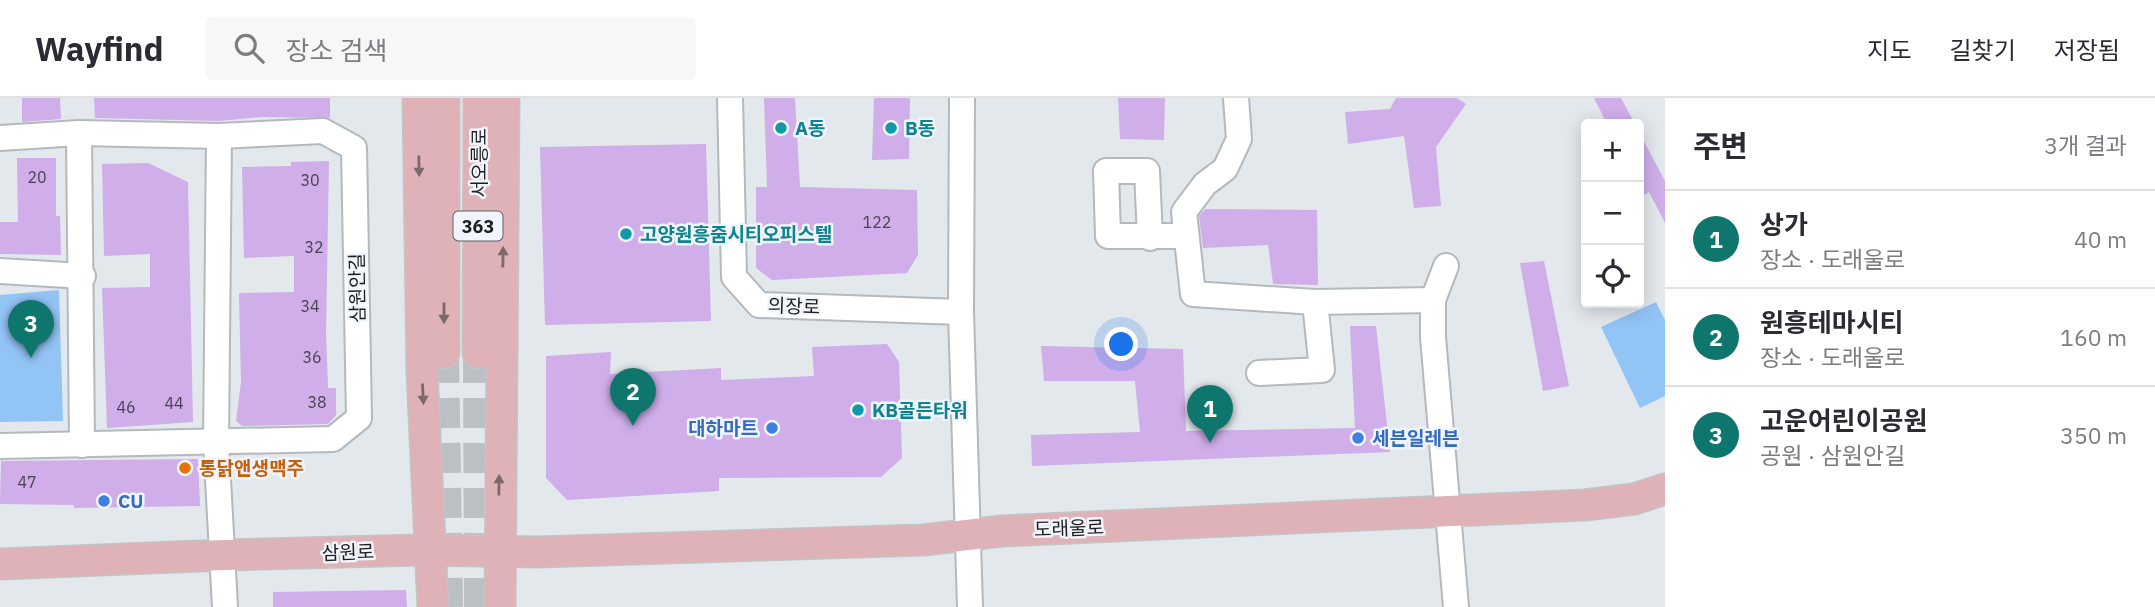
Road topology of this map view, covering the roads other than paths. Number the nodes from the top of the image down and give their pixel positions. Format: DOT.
graph roads {
  1 [pos="418,98"];
  2 [pos="444,98"];
  3 [pos="479,98"];
  4 [pos="504,98"];
  5 [pos="730,98"];
  6 [pos="961,98"];
  7 [pos="1236,98"];
  8 [pos="79,133"];
  9 [pos="219,136"];
  10 [pos="0,138"];
  11 [pos="1185,236"];
  12 [pos="1150,238"];
  13 [pos="1446,265"];
  14 [pos="0,271"];
  15 [pos="83,276"];
  16 [pos="1433,300"];
  17 [pos="1315,302"];
  18 [pos="961,312"];
  19 [pos="444,353"];
  20 [pos="478,353"];
  21 [pos="1259,373"];
  22 [pos="216,443"];
  23 [pos="82,445"];
  24 [pos="0,446"];
  25 [pos="1665,489"];
  26 [pos="1450,512"];
  27 [pos="965,534"];
  28 [pos="429,552"];
  29 [pos="485,553"];
  30 [pos="225,555"];
  31 [pos="0,564"];
  32 [pos="225,607"];
  33 [pos="433,607"];
  34 [pos="500,607"];
  35 [pos="970,607"];
  36 [pos="1456,607"];
  1 -- 28 [label="main road, one-way"];
  2 -- 19 [label="main road, 서오릉로 / 363, one-way"];
  3 -- 20 [label="main road, 서오릉로 / 363"];
  29 -- 4 [label="main road, one-way"];
  5 -- 18 [label="street, 의장로"];
  6 -- 18 [label="street"];
  7 -- 11 [label="street"];
  8 -- 9 [label="street, 삼원안길"];
  8 -- 10 [label="street, 삼원안길"];
  8 -- 15 [label="street"];
  9 -- 22 [label="street"];
  9 -- 22 [label="street, 삼원안길"];
  11 -- 12 [label="street"];
  11 -- 17 [label="street"];
  13 -- 16 [label="street"];
  14 -- 15 [label="street"];
  15 -- 23 [label="street"];
  16 -- 17 [label="street"];
  16 -- 26 [label="street"];
  17 -- 21 [label="street"];
  18 -- 27 [label="street"];
  22 -- 23 [label="street, 삼원안길"];
  22 -- 30 [label="street"];
  23 -- 24 [label="street, 삼원안길"];
  25 -- 26 [label="main road, 도래울로"];
  26 -- 27 [label="main road, 도래울로"];
  26 -- 36 [label="street"];
  27 -- 29 [label="main road, 도래울로"];
  27 -- 35 [label="street"];
  28 -- 29 [label="main road, 삼원로"];
  28 -- 30 [label="main road, 삼원로"];
  28 -- 33 [label="main road"];
  29 -- 34 [label="main road"];
  30 -- 31 [label="main road, 삼원로"];
  30 -- 32 [label="street"];
}
